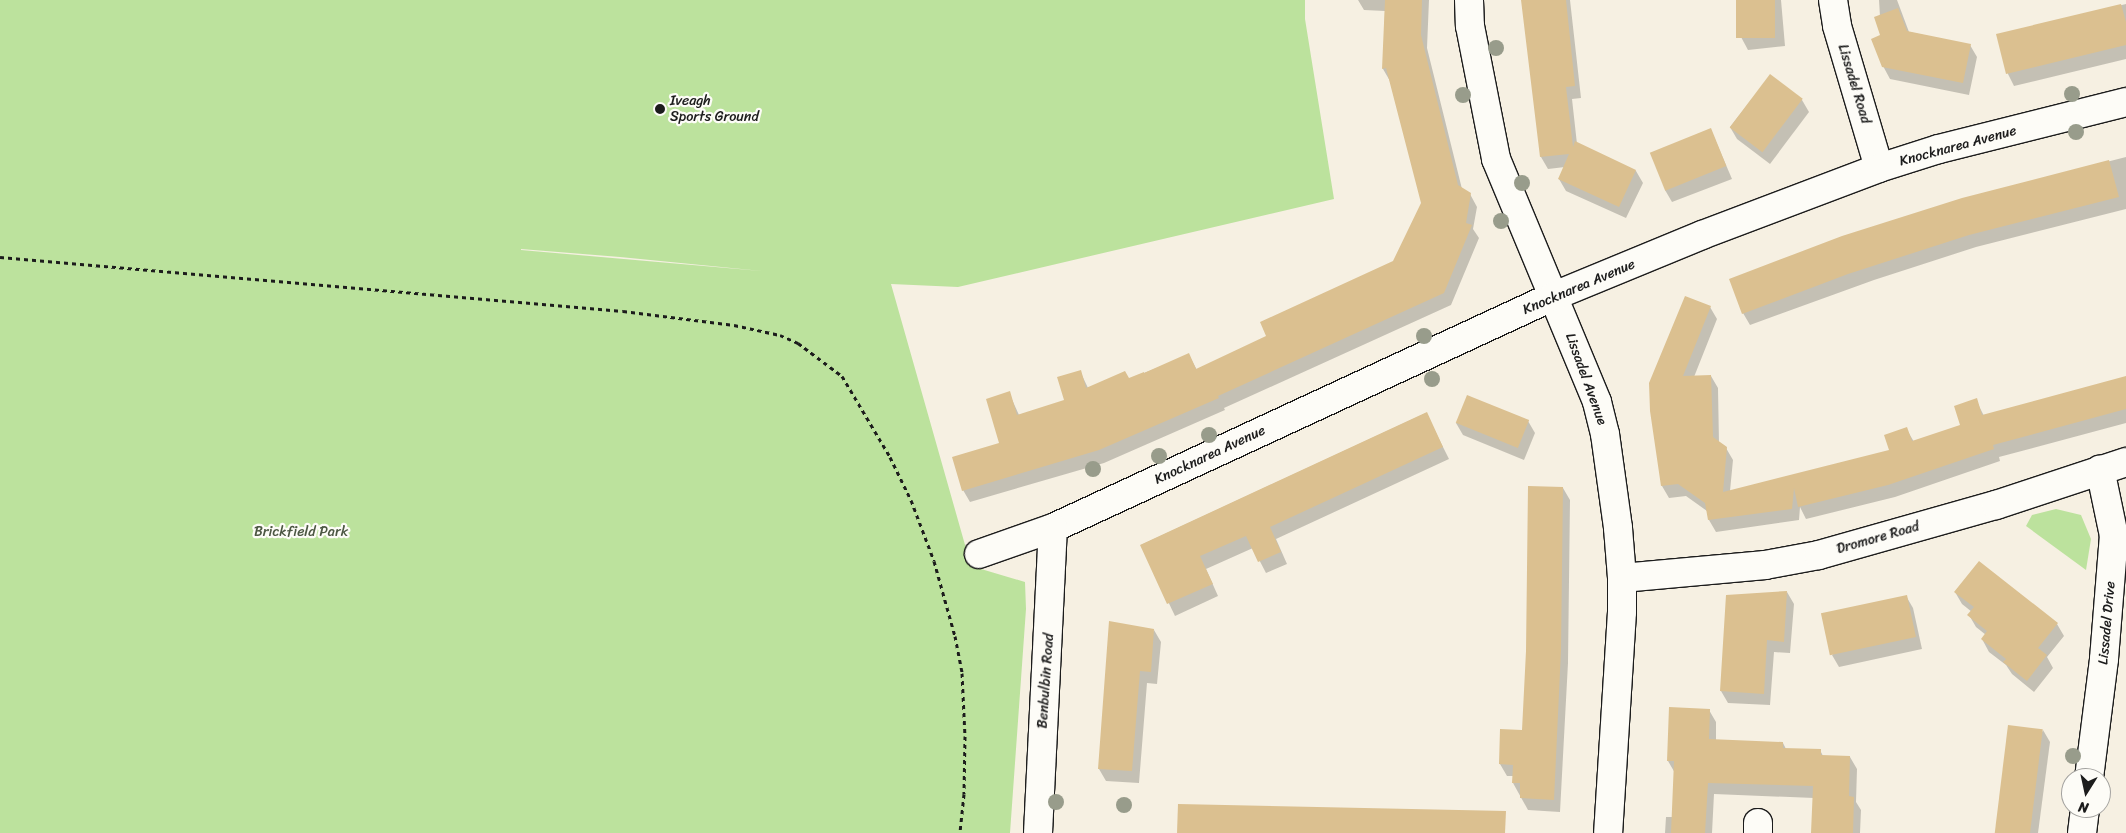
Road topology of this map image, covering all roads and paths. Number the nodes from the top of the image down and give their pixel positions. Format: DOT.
graph roads {
  1 [pos="1469,0"];
  2 [pos="1833,0"];
  3 [pos="2126,102"];
  4 [pos="1879,168"];
  5 [pos="0,257"];
  6 [pos="1554,296"];
  7 [pos="2113,466"];
  8 [pos="1053,528"];
  9 [pos="979,554"];
  10 [pos="1622,578"];
  11 [pos="2090,768"];
  12 [pos="2084,818"];
  13 [pos="960,833"];
  14 [pos="1038,833"];
  15 [pos="1608,833"];
  16 [pos="2082,833"];
  1 -- 6 [label="street, Lissadel Avenue"];
  2 -- 4 [label="street, Lissadel Road"];
  3 -- 4 [label="street, Knocknarea Avenue"];
  4 -- 6 [label="street, Knocknarea Avenue"];
  5 -- 13 [label="path"];
  6 -- 8 [label="street, Knocknarea Avenue"];
  6 -- 10 [label="street, Lissadel Avenue"];
  7 -- 10 [label="street, Dromore Road"];
  7 -- 11 [label="street, Lissadel Drive"];
  8 -- 9 [label="street, Knocknarea Avenue"];
  8 -- 14 [label="street, Benbulbin Road"];
  10 -- 15 [label="street, Lissadel Avenue"];
  12 -- 16 [label="street"];
}
